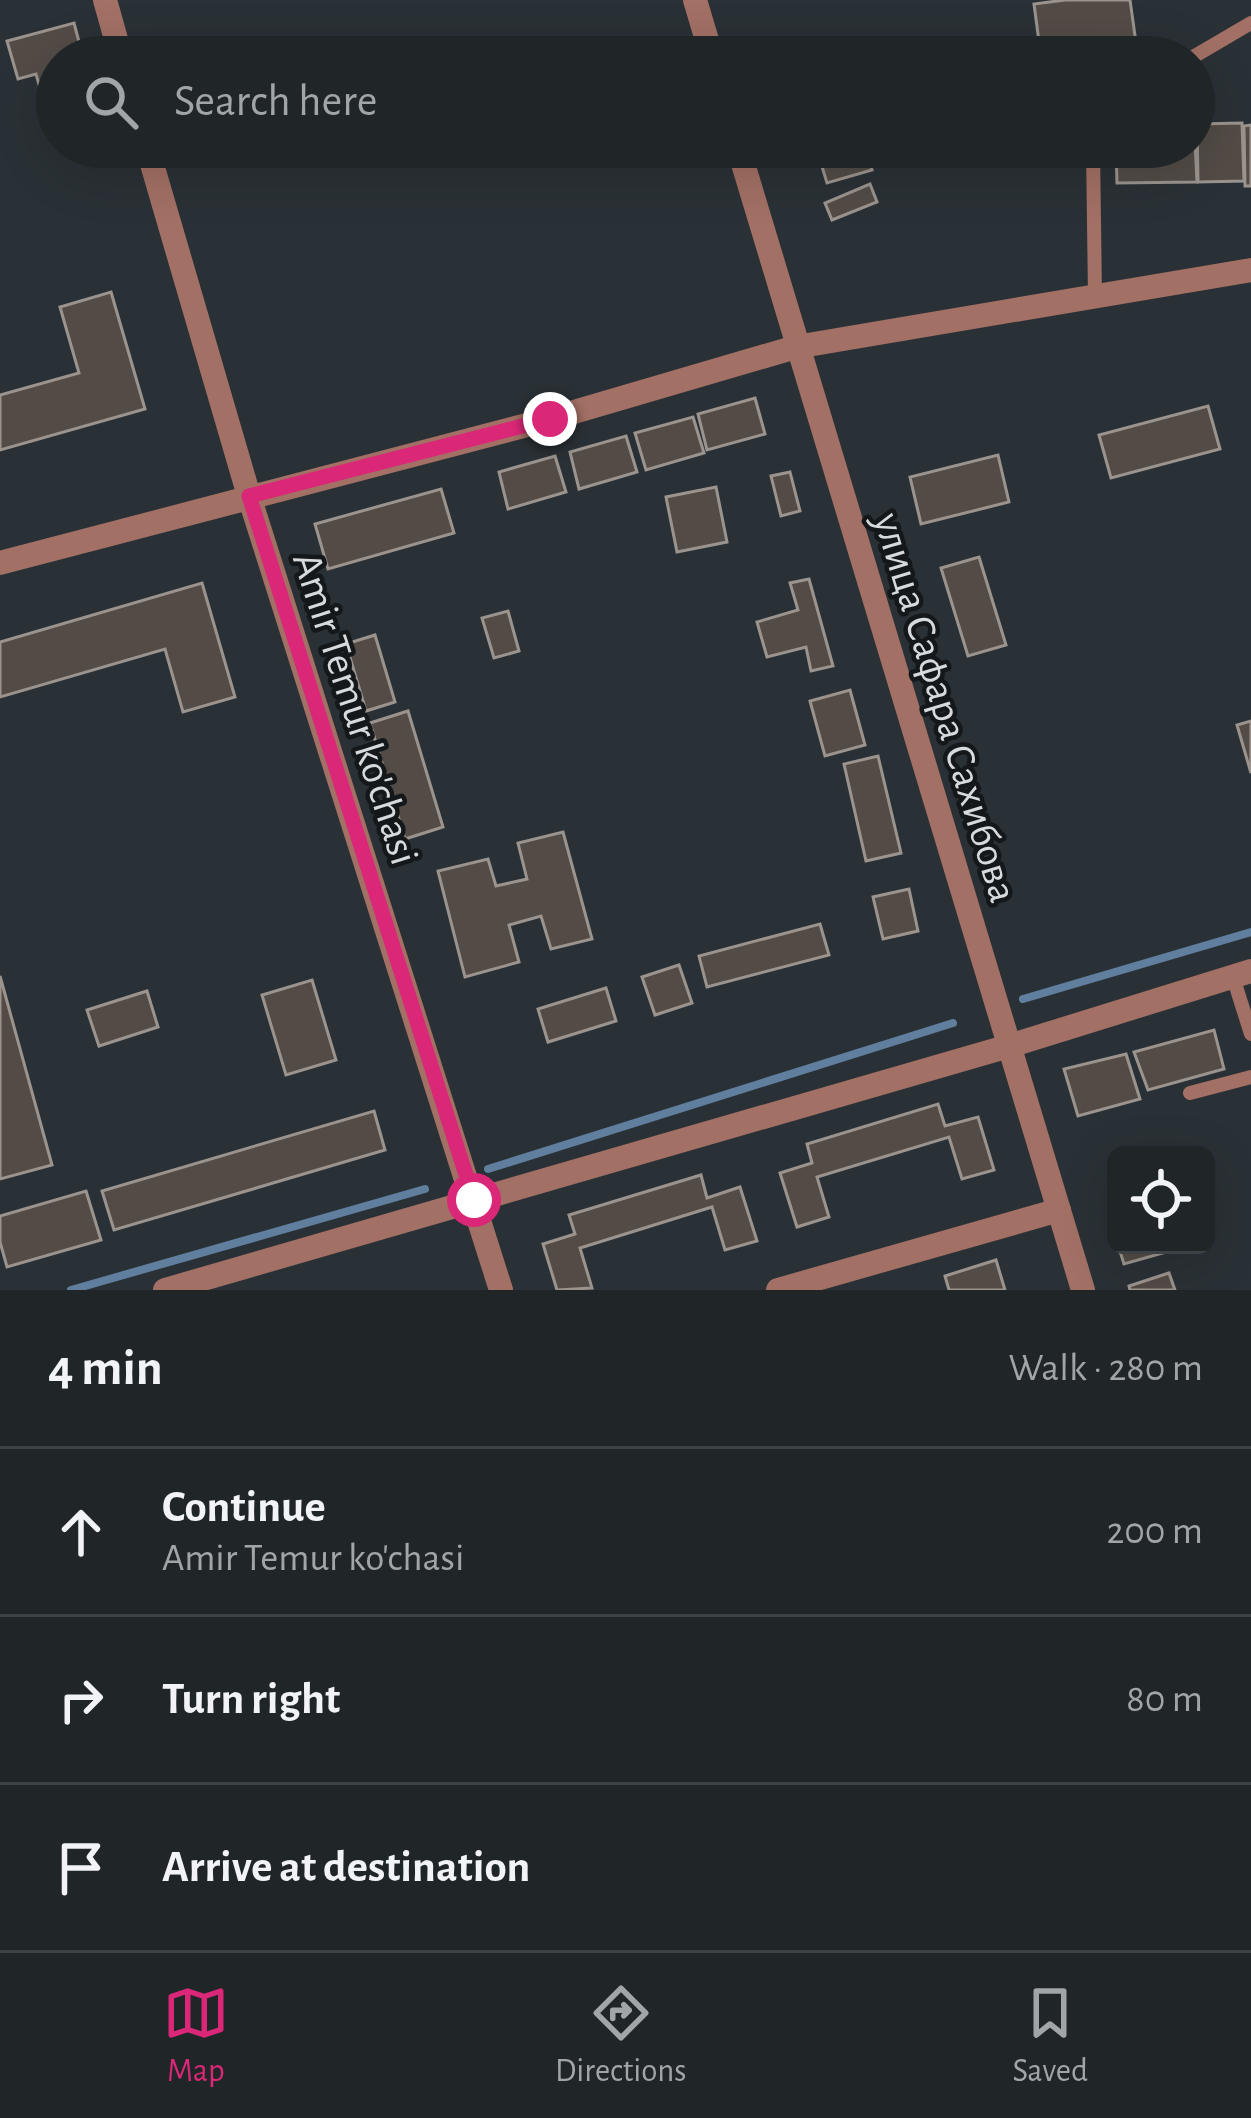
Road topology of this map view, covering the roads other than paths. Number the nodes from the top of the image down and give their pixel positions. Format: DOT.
graph roads {
  1 [pos="105,0"];
  2 [pos="695,0"];
  3 [pos="1251,23"];
  4 [pos="115,36"];
  5 [pos="706,36"];
  6 [pos="1215,44"];
  7 [pos="153,168"];
  8 [pos="744,168"];
  9 [pos="1093,168"];
  10 [pos="1251,270"];
  11 [pos="1095,297"];
  12 [pos="796,347"];
  13 [pos="249,496"];
  14 [pos="0,563"];
  15 [pos="1242,974"];
  16 [pos="1251,1034"];
  17 [pos="1010,1046"];
  18 [pos="1251,1077"];
  19 [pos="1190,1094"];
  20 [pos="474,1200"];
  21 [pos="1059,1210"];
  22 [pos="165,1290"];
  23 [pos="501,1290"];
  24 [pos="778,1290"];
  25 [pos="1083,1290"];
  1 -- 4 [label="street"];
  2 -- 5 [label="street"];
  3 -- 6 [label="lane"];
  7 -- 13 [label="street, Amir Temur ko'chasi"];
  8 -- 12 [label="street, улица Сафара Сахибова"];
  9 -- 11 [label="lane"];
  10 -- 11 [label="street"];
  11 -- 12 [label="street"];
  12 -- 13 [label="street"];
  12 -- 17 [label="street, улица Сафара Сахибова"];
  13 -- 14 [label="street"];
  13 -- 20 [label="street, Amir Temur ko'chasi"];
  15 -- 16 [label="lane"];
  15 -- 17 [label="street"];
  17 -- 20 [label="street"];
  17 -- 21 [label="street, улица Сафара Сахибова"];
  18 -- 19 [label="lane"];
  20 -- 22 [label="street"];
  20 -- 23 [label="street, Amir Temur ko'chasi"];
  21 -- 24 [label="street"];
  21 -- 25 [label="street, улица Сафара Сахибова"];
}
